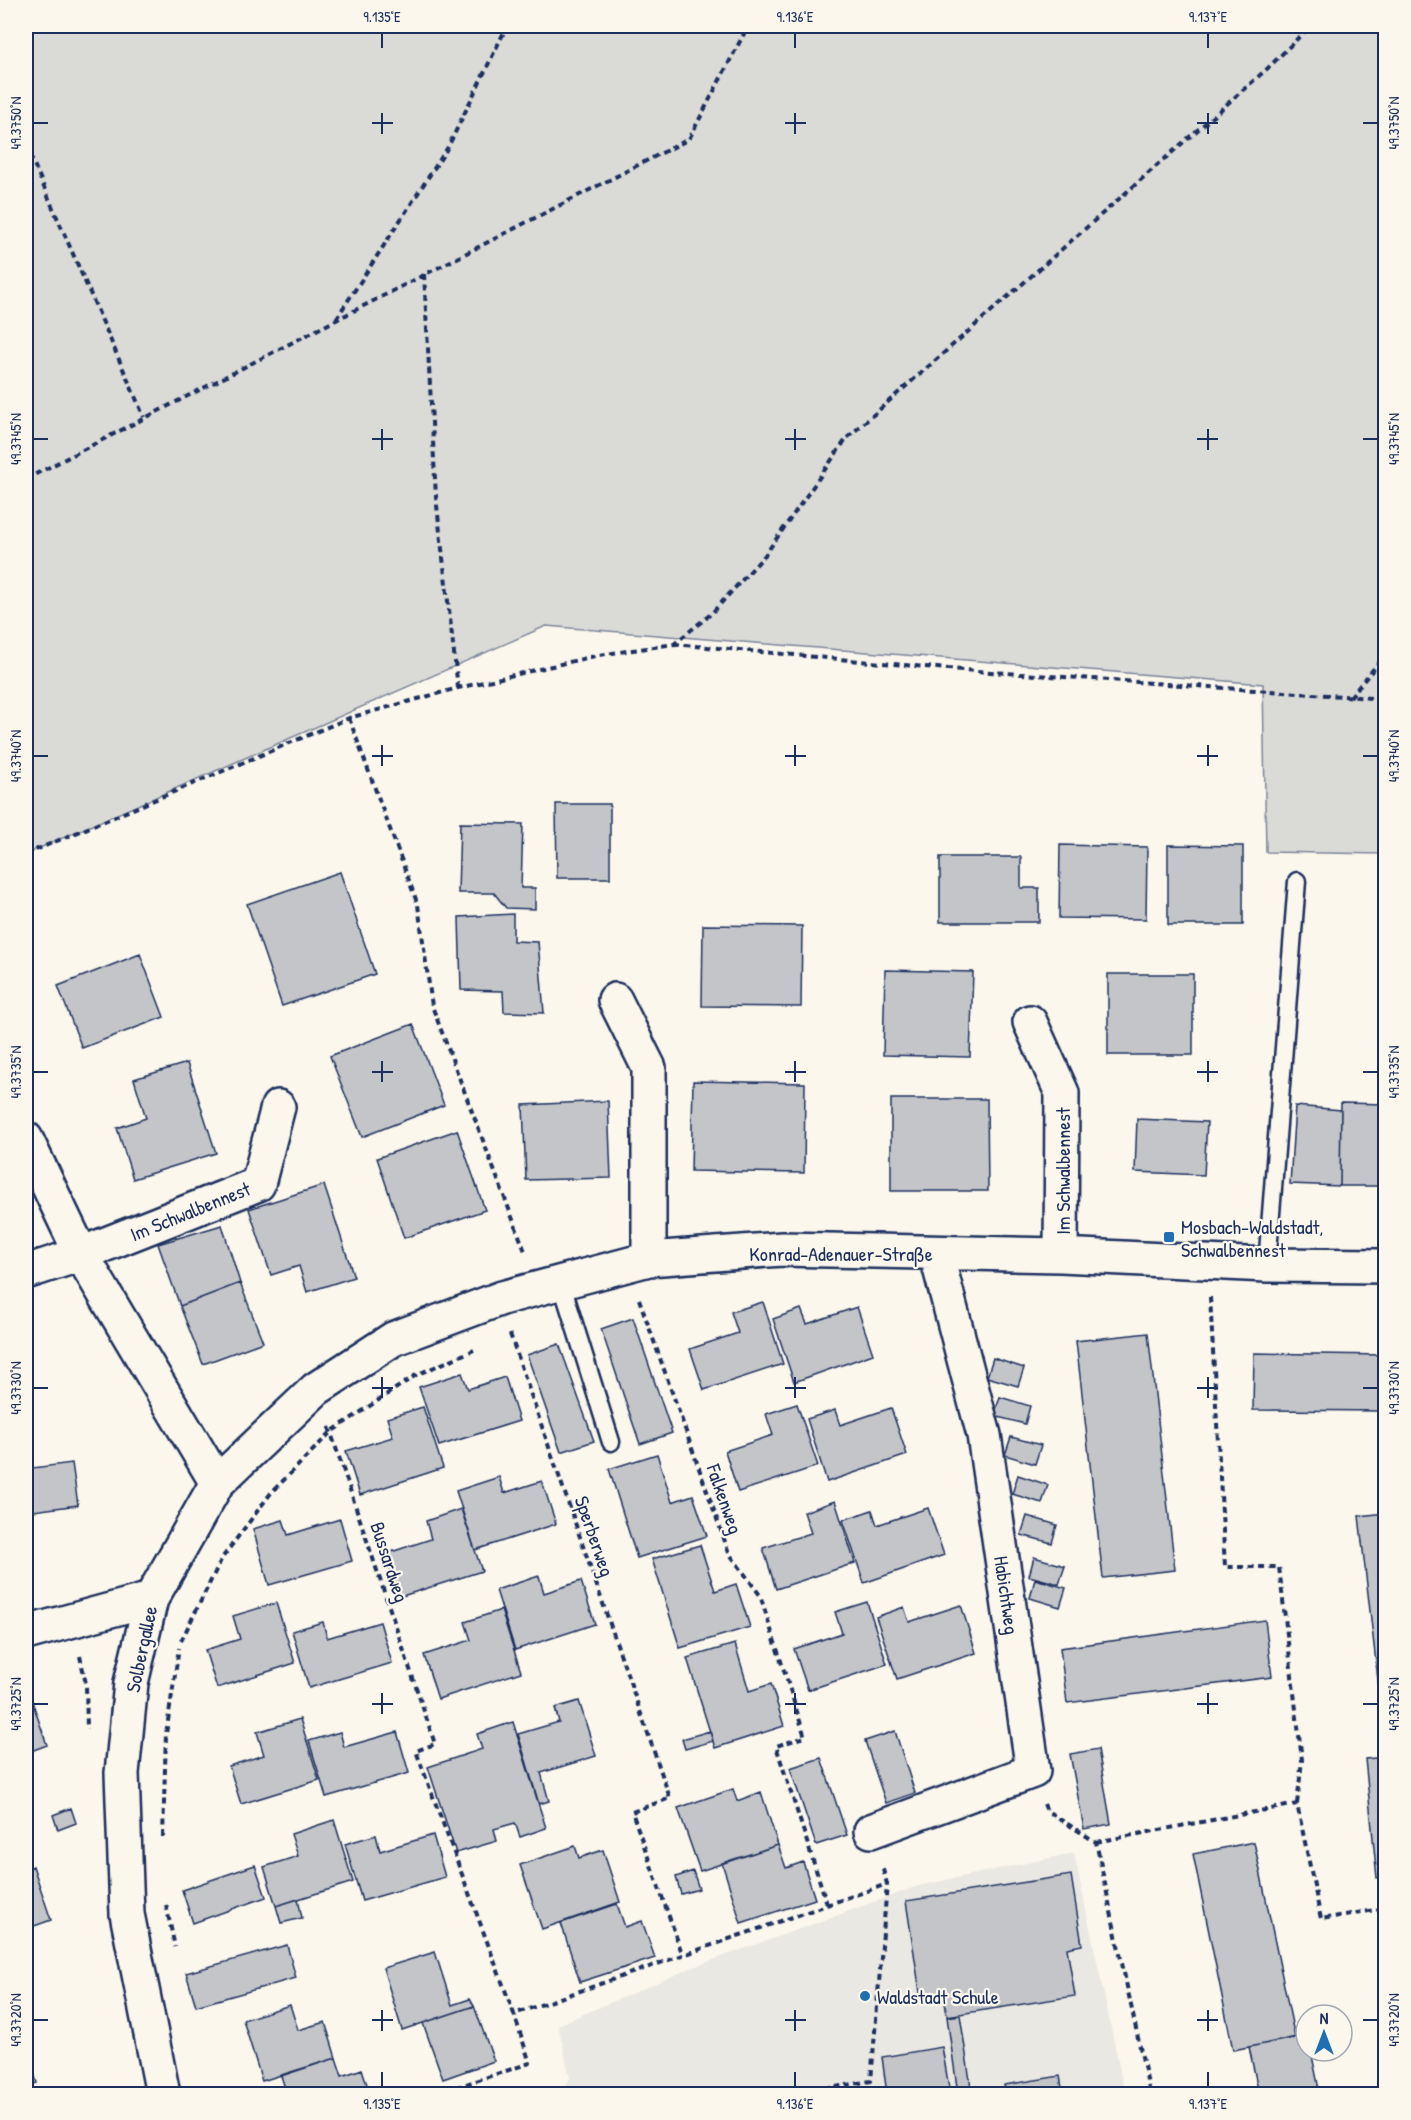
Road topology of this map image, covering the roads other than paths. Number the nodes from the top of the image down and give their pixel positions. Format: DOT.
graph roads {
  1 [pos="1298,881"];
  2 [pos="615,1000"];
  3 [pos="1030,1022"];
  4 [pos="278,1107"];
  5 [pos="26,1139"];
  6 [pos="936,1253"];
  7 [pos="81,1254"];
  8 [pos="1061,1255"];
  9 [pos="638,1262"];
  10 [pos="1267,1265"];
  11 [pos="1386,1266"];
  12 [pos="26,1272"];
  13 [pos="550,1285"];
  14 [pos="611,1442"];
  15 [pos="217,1483"];
  16 [pos="151,1599"];
  17 [pos="26,1633"];
  18 [pos="871,1831"];
  19 [pos="159,2093"];
  1 -- 10 [label="lane"];
  2 -- 9 [label="street"];
  3 -- 8 [label="street, Im Schwalbennest"];
  4 -- 7 [label="street, Im Schwalbennest"];
  5 -- 7 [label="street"];
  6 -- 8 [label="street, Konrad-Adenauer-Straße"];
  6 -- 9 [label="street, Konrad-Adenauer-Straße"];
  6 -- 18 [label="street, Habichtweg"];
  7 -- 12 [label="street"];
  7 -- 15 [label="street"];
  8 -- 10 [label="street, Konrad-Adenauer-Straße"];
  9 -- 13 [label="street, Konrad-Adenauer-Straße"];
  10 -- 11 [label="street, Konrad-Adenauer-Straße"];
  13 -- 14 [label="lane"];
  13 -- 15 [label="street, Konrad-Adenauer-Straße"];
  15 -- 16 [label="street, Solbergallee"];
  16 -- 17 [label="street"];
  16 -- 19 [label="street, Solbergallee"];
}
